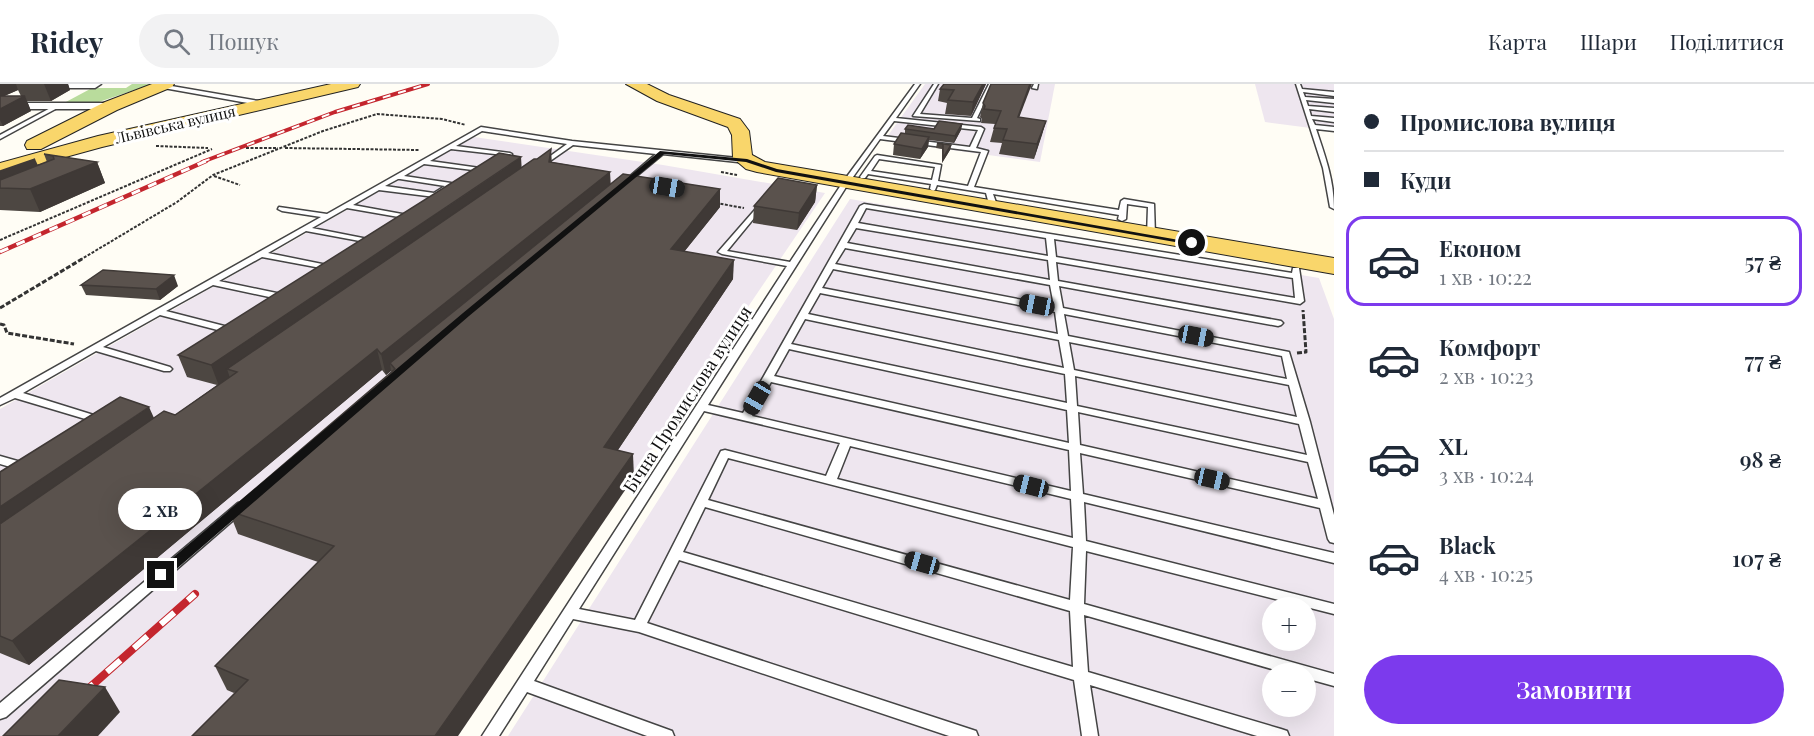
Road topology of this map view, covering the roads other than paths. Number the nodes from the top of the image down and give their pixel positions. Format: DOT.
graph roads {
  1 [pos="99,84"];
  2 [pos="352,84"];
  3 [pos="634,84"];
  4 [pos="918,84"];
  5 [pos="936,84"];
  6 [pos="991,84"];
  7 [pos="163,85"];
  8 [pos="45,86"];
  9 [pos="1299,87"];
  10 [pos="22,94"];
  11 [pos="1334,94"];
  12 [pos="1303,98"];
  13 [pos="1334,101"];
  14 [pos="264,104"];
  15 [pos="0,106"];
  16 [pos="58,106"];
  17 [pos="111,106"];
  18 [pos="1306,107"];
  19 [pos="1334,110"];
  20 [pos="917,115"];
  21 [pos="895,116"];
  22 [pos="1309,117"];
  23 [pos="1334,120"];
  24 [pos="1312,127"];
  25 [pos="1334,129"];
  26 [pos="54,135"];
  27 [pos="879,136"];
  28 [pos="0,137"];
  29 [pos="98,142"];
  30 [pos="572,143"];
  31 [pos="449,148"];
  32 [pos="972,149"];
  33 [pos="662,152"];
  34 [pos="514,156"];
  35 [pos="747,161"];
  36 [pos="425,162"];
  37 [pos="8,167"];
  38 [pos="538,168"];
  39 [pos="1326,168"];
  40 [pos="1334,169"];
  41 [pos="488,171"];
  42 [pos="400,177"];
  43 [pos="856,180"];
  44 [pos="381,188"];
  45 [pos="970,188"];
  46 [pos="933,190"];
  47 [pos="610,195"];
  48 [pos="768,198"];
  49 [pos="991,200"];
  50 [pos="348,206"];
  51 [pos="1334,207"];
  52 [pos="282,209"];
  53 [pos="330,216"];
  54 [pos="413,218"];
  55 [pos="1121,222"];
  56 [pos="854,225"];
  57 [pos="306,229"];
  58 [pos="1050,236"];
  59 [pos="1151,236"];
  60 [pos="379,243"];
  61 [pos="843,245"];
  62 [pos="260,254"];
  63 [pos="1052,258"];
  64 [pos="794,265"];
  65 [pos="831,266"];
  66 [pos="1334,266"];
  67 [pos="1296,268"];
  68 [pos="334,270"];
  69 [pos="212,282"];
  70 [pos="1054,283"];
  71 [pos="818,290"];
  72 [pos="289,298"];
  73 [pos="1060,310"];
  74 [pos="159,312"];
  75 [pos="803,316"];
  76 [pos="1278,323"];
  77 [pos="233,331"];
  78 [pos="1065,338"];
  79 [pos="786,346"];
  80 [pos="96,348"];
  81 [pos="167,369"];
  82 [pos="1070,373"];
  83 [pos="768,378"];
  84 [pos="1294,383"];
  85 [pos="14,394"];
  86 [pos="0,402"];
  87 [pos="702,407"];
  88 [pos="1072,407"];
  89 [pos="746,417"];
  90 [pos="96,418"];
  91 [pos="1305,422"];
  92 [pos="846,441"];
  93 [pos="1076,448"];
  94 [pos="0,460"];
  95 [pos="1314,460"];
  96 [pos="24,467"];
  97 [pos="830,481"];
  98 [pos="1077,497"];
  99 [pos="251,498"];
  100 [pos="701,502"];
  101 [pos="1325,506"];
  102 [pos="1334,539"];
  103 [pos="1080,545"];
  104 [pos="675,554"];
  105 [pos="1334,558"];
  106 [pos="1077,607"];
  107 [pos="1334,609"];
  108 [pos="569,613"];
  109 [pos="639,626"];
  110 [pos="1081,677"];
  111 [pos="1334,680"];
  112 [pos="524,684"];
  113 [pos="0,712"];
  114 [pos="490,736"];
  115 [pos="666,736"];
  116 [pos="970,736"];
  117 [pos="1090,736"];
  118 [pos="1281,736"];
  1 -- 8 [label="lane"];
  2 -- 14 [label="main road, Львівська вулиця"];
  3 -- 35 [label="main road"];
  4 -- 21 [label="lane, Бічна Промислова вулиця"];
  5 -- 20 [label="lane"];
  6 -- 20 [label="lane"];
  7 -- 14 [label="lane"];
  7 -- 17 [label="main road"];
  9 -- 11 [label="lane"];
  9 -- 12 [label="lane"];
  10 -- 15 [label="street"];
  12 -- 13 [label="lane"];
  12 -- 18 [label="lane"];
  14 -- 29 [label="main road, Львівська вулиця"];
  15 -- 16 [label="street"];
  16 -- 17 [label="street"];
  16 -- 28 [label="lane"];
  17 -- 26 [label="main road"];
  18 -- 19 [label="lane"];
  18 -- 22 [label="lane"];
  20 -- 21 [label="lane"];
  21 -- 27 [label="lane, Бічна Промислова вулиця"];
  21 -- 32 [label="lane"];
  22 -- 23 [label="lane"];
  22 -- 24 [label="lane"];
  24 -- 25 [label="lane"];
  24 -- 39 [label="lane"];
  26 -- 29 [label="main road"];
  26 -- 37 [label="main road"];
  27 -- 32 [label="lane"];
  27 -- 43 [label="lane, Бічна Промислова вулиця"];
  29 -- 37 [label="main road, Львівська вулиця"];
  30 -- 31 [label="lane"];
  30 -- 33 [label="lane"];
  30 -- 38 [label="lane"];
  31 -- 34 [label="lane"];
  31 -- 36 [label="lane"];
  32 -- 45 [label="lane"];
  33 -- 35 [label="lane"];
  33 -- 47 [label="lane"];
  35 -- 43 [label="main road"];
  36 -- 41 [label="lane"];
  36 -- 42 [label="lane"];
  39 -- 40 [label="lane"];
  39 -- 51 [label="lane"];
  42 -- 44 [label="lane"];
  42 -- 44 [label="lane"];
  43 -- 46 [label="main road"];
  43 -- 46 [label="lane"];
  43 -- 64 [label="lane, Бічна Промислова вулиця"];
  44 -- 50 [label="lane"];
  45 -- 46 [label="lane"];
  45 -- 49 [label="lane"];
  46 -- 49 [label="main road"];
  48 -- 64 [label="lane"];
  49 -- 55 [label="main road"];
  50 -- 53 [label="lane"];
  50 -- 54 [label="lane"];
  52 -- 53 [label="lane"];
  53 -- 57 [label="lane"];
  55 -- 59 [label="main road"];
  55 -- 59 [label="lane"];
  56 -- 58 [label="lane"];
  56 -- 61 [label="lane"];
  56 -- 63 [label="lane"];
  57 -- 60 [label="lane"];
  57 -- 62 [label="lane"];
  58 -- 63 [label="lane"];
  58 -- 67 [label="lane"];
  59 -- 67 [label="main road"];
  61 -- 65 [label="lane"];
  61 -- 70 [label="lane"];
  62 -- 68 [label="lane"];
  62 -- 69 [label="lane"];
  63 -- 67 [label="lane"];
  63 -- 70 [label="lane"];
  64 -- 87 [label="lane, Бічна Промислова вулиця"];
  65 -- 71 [label="lane"];
  65 -- 73 [label="lane"];
  66 -- 67 [label="main road"];
  69 -- 72 [label="lane"];
  69 -- 74 [label="lane"];
  70 -- 73 [label="lane"];
  70 -- 76 [label="lane"];
  71 -- 75 [label="lane"];
  71 -- 78 [label="lane"];
  73 -- 78 [label="lane"];
  73 -- 84 [label="lane"];
  74 -- 77 [label="lane"];
  74 -- 80 [label="lane"];
  75 -- 79 [label="lane"];
  75 -- 82 [label="lane"];
  78 -- 82 [label="lane"];
  78 -- 84 [label="lane"];
  79 -- 83 [label="lane"];
  79 -- 88 [label="lane"];
  80 -- 81 [label="lane"];
  80 -- 85 [label="lane"];
  82 -- 88 [label="lane"];
  82 -- 91 [label="lane"];
  83 -- 89 [label="lane"];
  83 -- 93 [label="lane"];
  84 -- 91 [label="lane"];
  85 -- 86 [label="lane"];
  85 -- 90 [label="lane"];
  87 -- 89 [label="lane"];
  87 -- 108 [label="lane, Бічна Промислова вулиця"];
  88 -- 93 [label="lane"];
  88 -- 95 [label="lane"];
  89 -- 92 [label="lane"];
  91 -- 95 [label="lane"];
  92 -- 97 [label="lane"];
  92 -- 98 [label="lane"];
  93 -- 98 [label="lane"];
  93 -- 101 [label="lane"];
  94 -- 96 [label="lane"];
  95 -- 101 [label="lane"];
  97 -- 100 [label="lane"];
  97 -- 103 [label="lane"];
  98 -- 103 [label="lane"];
  98 -- 105 [label="lane"];
  99 -- 113 [label="lane"];
  100 -- 104 [label="lane"];
  100 -- 106 [label="lane"];
  101 -- 102 [label="lane"];
  103 -- 106 [label="lane"];
  103 -- 107 [label="lane"];
  104 -- 109 [label="lane"];
  104 -- 110 [label="lane"];
  106 -- 110 [label="lane"];
  106 -- 111 [label="lane"];
  108 -- 109 [label="lane"];
  108 -- 112 [label="lane, Бічна Промислова вулиця"];
  109 -- 116 [label="lane"];
  110 -- 117 [label="lane"];
  110 -- 118 [label="lane"];
  112 -- 114 [label="lane, Бічна Промислова вулиця"];
  112 -- 115 [label="lane"];
}
